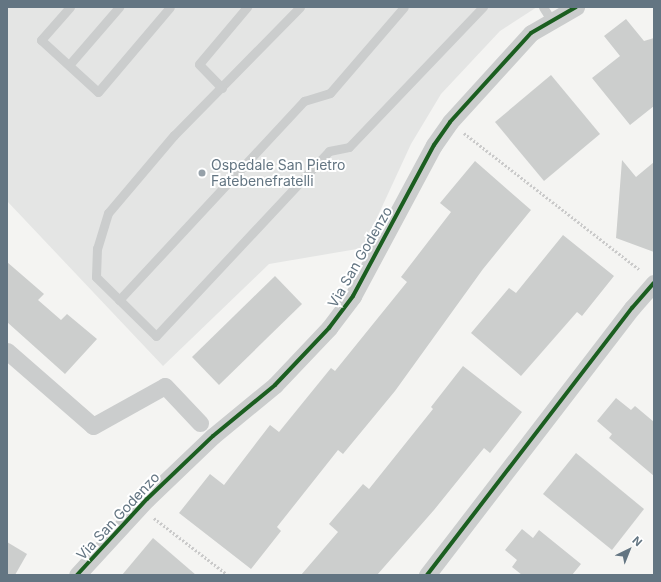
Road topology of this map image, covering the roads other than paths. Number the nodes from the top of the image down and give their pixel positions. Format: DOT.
graph roads {
  1 [pos="70,7"];
  2 [pos="119,7"];
  3 [pos="170,7"];
  4 [pos="247,7"];
  5 [pos="300,7"];
  6 [pos="404,7"];
  7 [pos="483,7"];
  8 [pos="559,11"];
  9 [pos="69,65"];
  10 [pos="222,88"];
  11 [pos="654,283"];
  12 [pos="119,300"];
  13 [pos="7,351"];
  14 [pos="200,423"];
  15 [pos="77,575"];
  16 [pos="427,575"];
  1 -- 9 [label="lane"];
  2 -- 9 [label="lane"];
  3 -- 9 [label="lane"];
  4 -- 10 [label="lane"];
  5 -- 10 [label="lane"];
  6 -- 12 [label="lane"];
  7 -- 12 [label="lane"];
  8 -- 15 [label="street, Via San Godenzo"];
  10 -- 12 [label="lane"];
  11 -- 16 [label="street"];
  13 -- 14 [label="street"];
}
